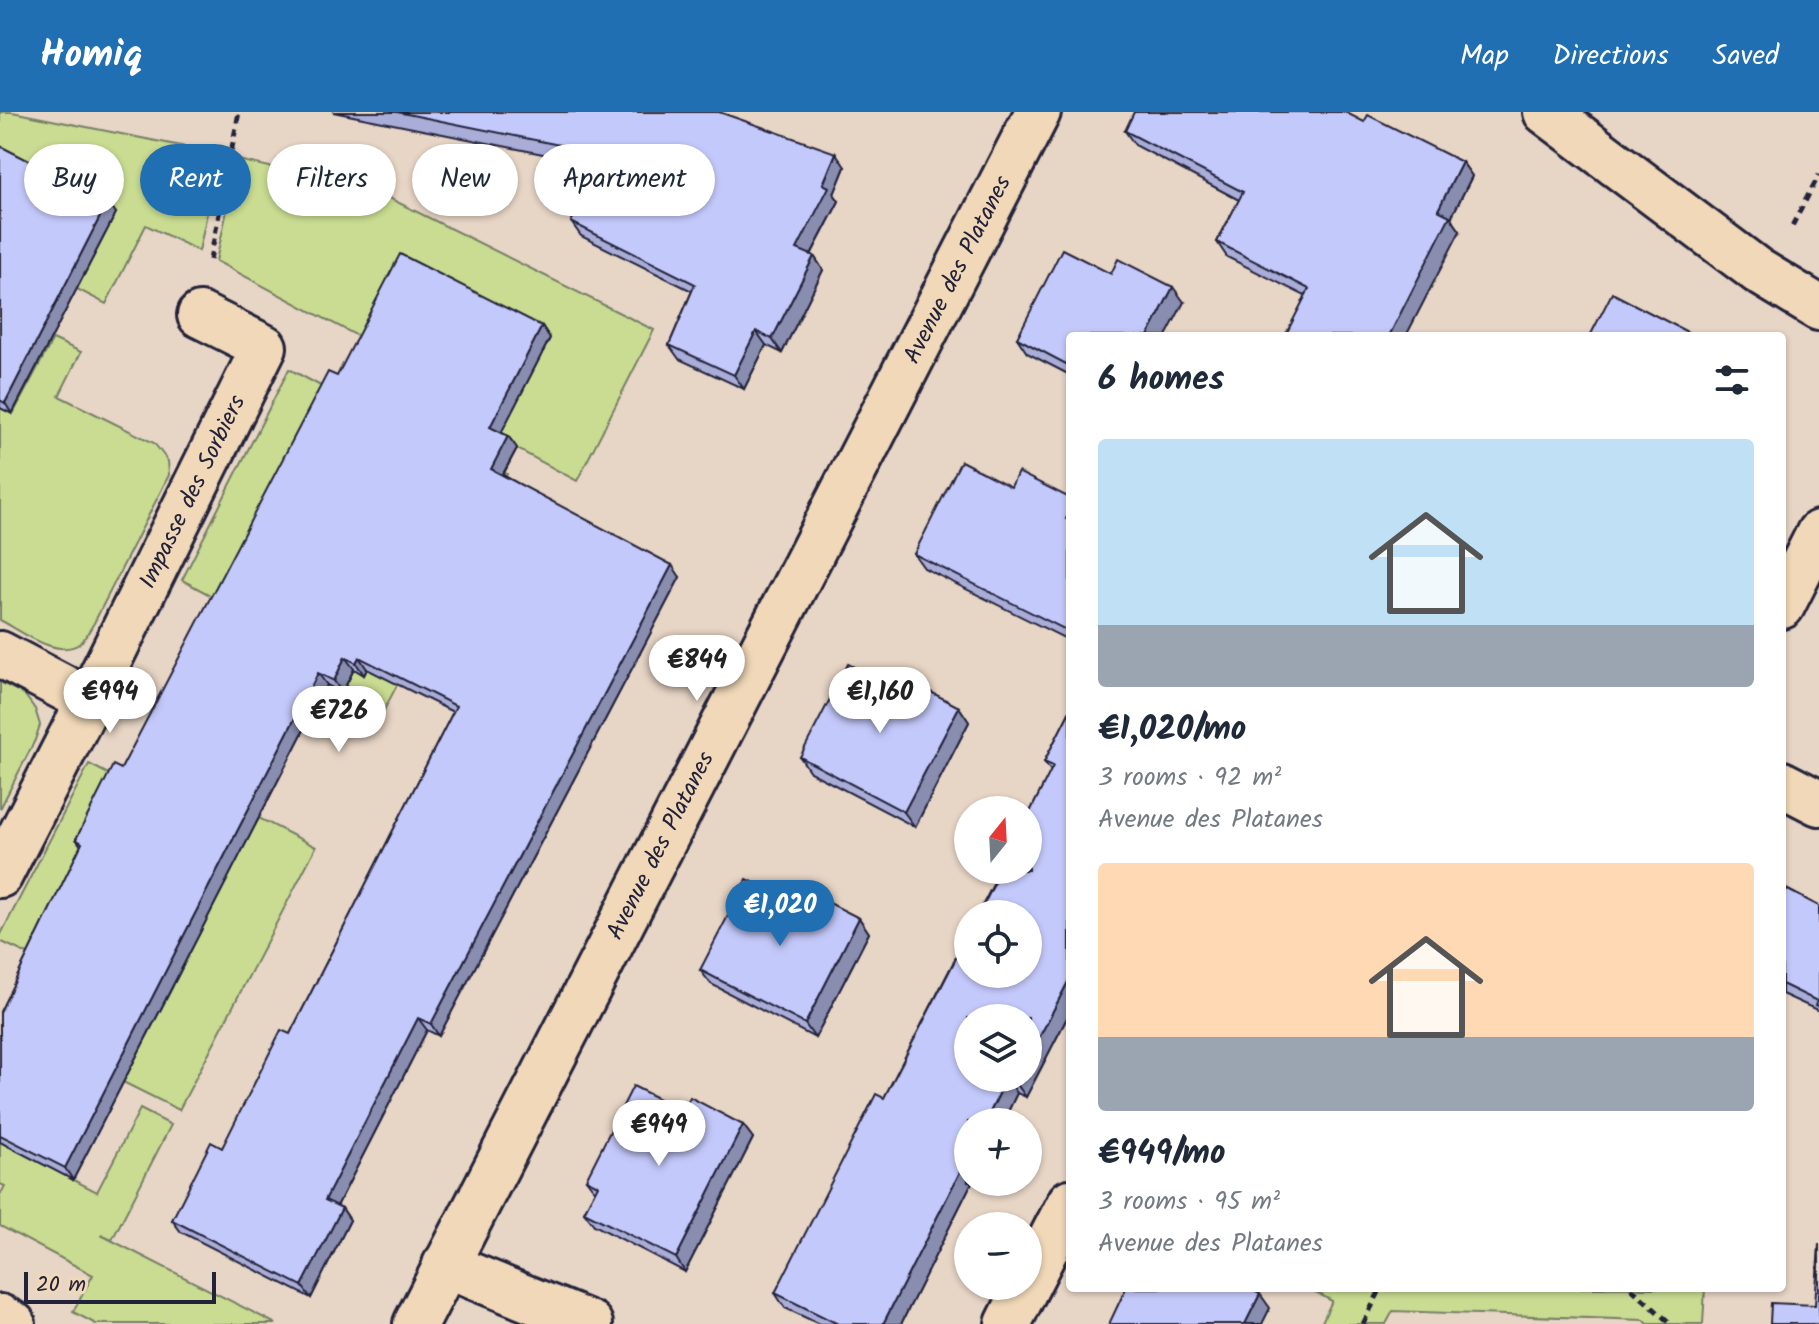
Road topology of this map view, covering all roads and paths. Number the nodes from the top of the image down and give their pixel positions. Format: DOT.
graph roads {
  1 [pos="239,112"];
  2 [pos="1038,112"];
  3 [pos="1546,112"];
  4 [pos="1819,308"];
  5 [pos="200,315"];
  6 [pos="1819,533"];
  7 [pos="1786,598"];
  8 [pos="0,654"];
  9 [pos="89,701"];
  10 [pos="1786,786"];
  11 [pos="1819,803"];
  12 [pos="0,875"];
  13 [pos="1066,1210"];
  14 [pos="1042,1257"];
  15 [pos="445,1265"];
  16 [pos="1379,1292"];
  17 [pos="1635,1292"];
  18 [pos="1020,1300"];
  19 [pos="0,1317"];
  20 [pos="13,1324"];
  21 [pos="416,1324"];
  22 [pos="590,1324"];
  23 [pos="1008,1324"];
  24 [pos="1363,1324"];
  25 [pos="1671,1324"];
  1 -- 5 [label="path"];
  2 -- 15 [label="street, Avenue des Platanes"];
  3 -- 4 [label="street"];
  5 -- 9 [label="street, Impasse des Sorbiers"];
  6 -- 7 [label="street"];
  8 -- 9 [label="street"];
  9 -- 12 [label="street"];
  10 -- 11 [label="street"];
  13 -- 14 [label="street"];
  15 -- 21 [label="street, Avenue des Platanes"];
  15 -- 22 [label="street"];
  16 -- 24 [label="path"];
  17 -- 25 [label="path"];
  18 -- 23 [label="street"];
  19 -- 20 [label="street"];
}
